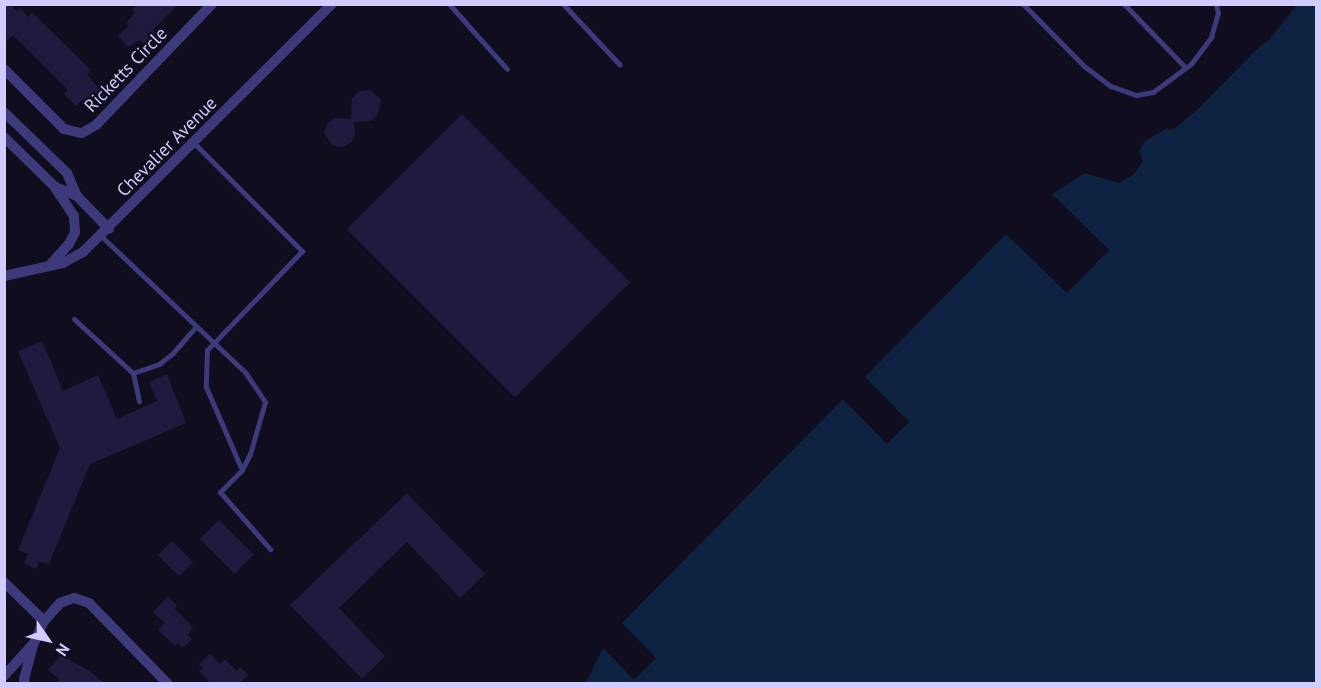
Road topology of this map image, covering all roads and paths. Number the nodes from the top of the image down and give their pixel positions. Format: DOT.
graph roads {
  1 [pos="212,4"];
  2 [pos="332,4"];
  3 [pos="450,4"];
  4 [pos="563,4"];
  5 [pos="1023,4"];
  6 [pos="1124,4"];
  7 [pos="1216,4"];
  8 [pos="620,65"];
  9 [pos="1186,68"];
  10 [pos="4,69"];
  11 [pos="507,69"];
  12 [pos="4,112"];
  13 [pos="15,122"];
  14 [pos="4,135"];
  15 [pos="194,143"];
  16 [pos="55,187"];
  17 [pos="77,196"];
  18 [pos="105,232"];
  19 [pos="49,266"];
  20 [pos="4,276"];
  21 [pos="74,318"];
  22 [pos="196,326"];
  23 [pos="214,343"];
  24 [pos="133,373"];
  25 [pos="139,401"];
  26 [pos="242,470"];
  27 [pos="270,549"];
  28 [pos="4,582"];
  29 [pos="44,621"];
  30 [pos="34,643"];
  31 [pos="4,676"];
  32 [pos="26,684"];
  33 [pos="168,684"];
  1 -- 10 [label="street, Ricketts Circle"];
  2 -- 15 [label="street, Chevalier Avenue"];
  3 -- 11 [label="lane"];
  4 -- 8 [label="lane"];
  5 -- 9 [label="lane"];
  6 -- 9 [label="lane"];
  7 -- 9 [label="lane"];
  12 -- 13 [label="street"];
  13 -- 14 [label="street"];
  13 -- 17 [label="street"];
  14 -- 16 [label="street"];
  15 -- 18 [label="street, Chevalier Avenue"];
  15 -- 23 [label="lane"];
  16 -- 17 [label="street"];
  16 -- 19 [label="street"];
  17 -- 18 [label="street"];
  18 -- 19 [label="street, Chevalier Avenue"];
  18 -- 22 [label="lane"];
  19 -- 20 [label="street, Chevalier Avenue"];
  21 -- 24 [label="lane"];
  22 -- 23 [label="lane"];
  22 -- 24 [label="lane"];
  23 -- 26 [label="lane"];
  23 -- 26 [label="lane"];
  24 -- 25 [label="lane"];
  26 -- 27 [label="lane"];
  28 -- 29 [label="street"];
  29 -- 30 [label="street"];
  29 -- 33 [label="street"];
  30 -- 31 [label="street"];
  30 -- 32 [label="street"];
}
